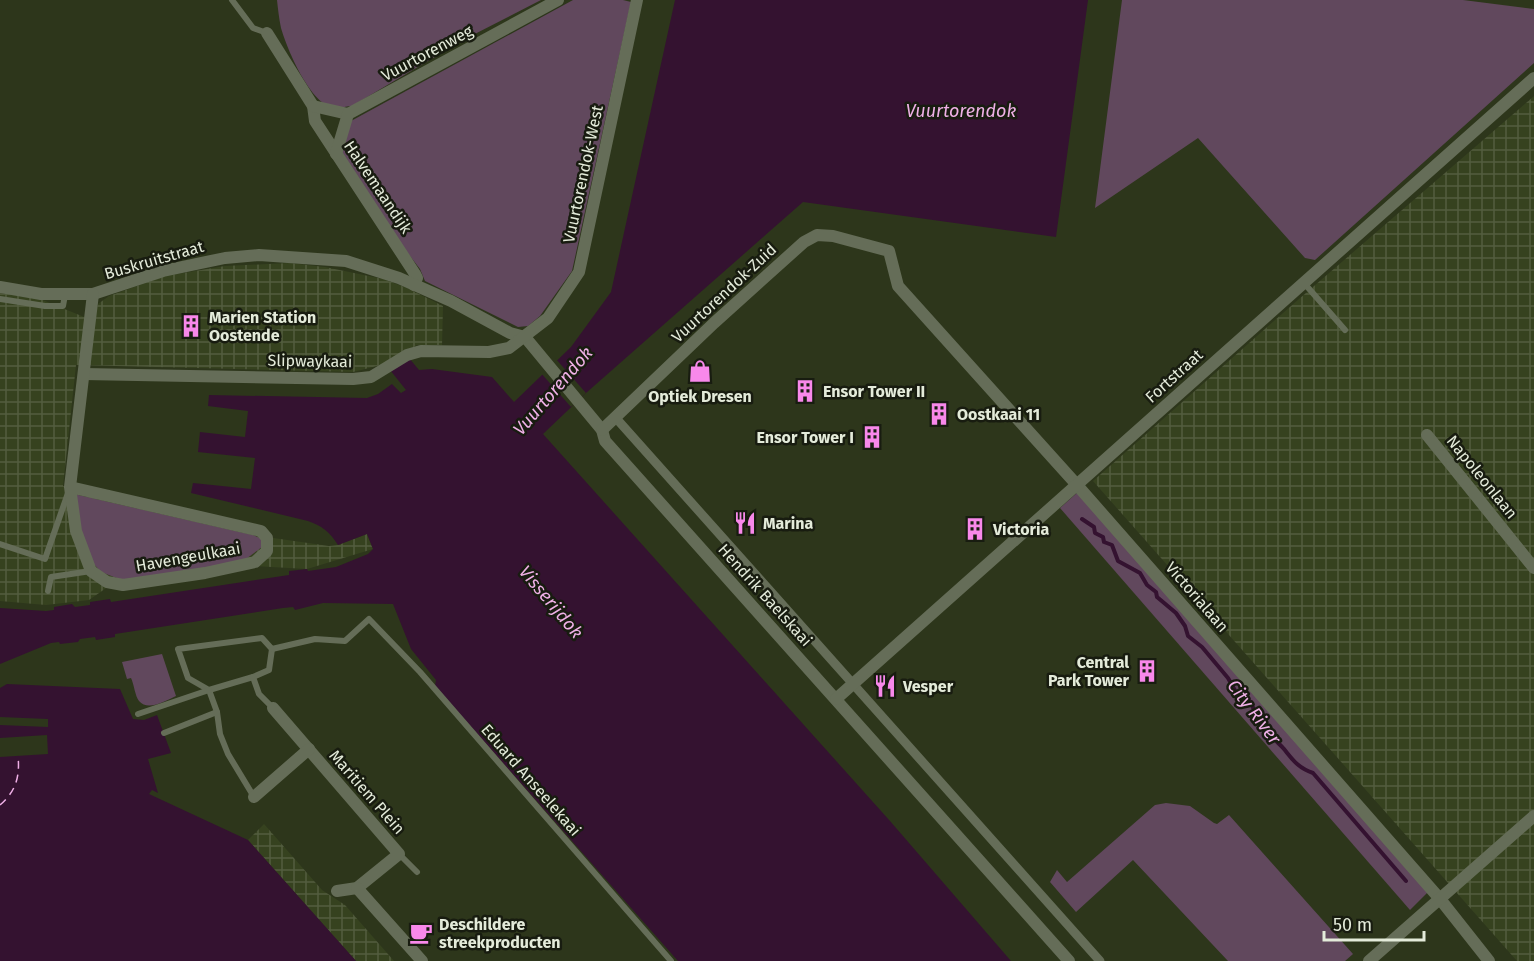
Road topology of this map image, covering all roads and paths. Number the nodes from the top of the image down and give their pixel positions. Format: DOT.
graph roads {
  1 [pos="232,0"];
  2 [pos="558,0"];
  3 [pos="637,0"];
  4 [pos="267,33"];
  5 [pos="1534,78"];
  6 [pos="313,106"];
  7 [pos="348,114"];
  8 [pos="336,154"];
  9 [pos="889,251"];
  10 [pos="1304,282"];
  11 [pos="414,285"];
  12 [pos="0,286"];
  13 [pos="93,294"];
  14 [pos="65,295"];
  15 [pos="0,299"];
  16 [pos="1345,330"];
  17 [pos="525,337"];
  18 [pos="84,374"];
  19 [pos="615,417"];
  20 [pos="602,430"];
  21 [pos="1427,435"];
  22 [pos="1077,485"];
  23 [pos="70,487"];
  24 [pos="0,544"];
  25 [pos="1534,568"];
  26 [pos="91,571"];
  27 [pos="48,591"];
  28 [pos="272,649"];
  29 [pos="253,677"];
  30 [pos="853,684"];
  31 [pos="208,690"];
  32 [pos="836,699"];
  33 [pos="273,708"];
  34 [pos="217,712"];
  35 [pos="138,714"];
  36 [pos="164,733"];
  37 [pos="309,749"];
  38 [pos="254,797"];
  39 [pos="1534,816"];
  40 [pos="399,854"];
  41 [pos="417,872"];
  42 [pos="357,888"];
  43 [pos="337,891"];
  44 [pos="1440,898"];
  45 [pos="422,961"];
  46 [pos="671,961"];
  47 [pos="1069,961"];
  48 [pos="1101,961"];
  49 [pos="1369,961"];
  50 [pos="1489,961"];
  1 -- 4 [label="lane, Halvemaandijk"];
  2 -- 7 [label="street, Vuurtorenweg"];
  3 -- 17 [label="street, Vuurtorendok-West"];
  4 -- 6 [label="street, Halvemaandijk"];
  5 -- 10 [label="street, Fortstraat"];
  6 -- 7 [label="street, Halvemaandijk"];
  6 -- 8 [label="street, Halvemaandijk"];
  7 -- 8 [label="street"];
  8 -- 11 [label="street, Halvemaandijk"];
  9 -- 19 [label="street, Vuurtorendok-Zuid"];
  9 -- 22 [label="street, Victorialaan"];
  10 -- 16 [label="lane"];
  10 -- 22 [label="street, Fortstraat"];
  11 -- 13 [label="street, Buskruitstraat"];
  11 -- 17 [label="street"];
  12 -- 14 [label="street"];
  13 -- 14 [label="street"];
  13 -- 18 [label="street, Buskruitstraat"];
  14 -- 15 [label="lane"];
  17 -- 18 [label="street, Slipwaykaai"];
  17 -- 20 [label="street, Hendrik Baelskaai"];
  18 -- 23 [label="street, Buskruitstraat"];
  19 -- 20 [label="street, Vuurtorendok-Zuid"];
  19 -- 30 [label="street, Hendrik Baelskaai"];
  20 -- 32 [label="street, Hendrik Baelskaai"];
  21 -- 25 [label="street, Napoleonlaan"];
  22 -- 30 [label="street, Fortstraat"];
  22 -- 44 [label="street, Victorialaan"];
  23 -- 24 [label="lane"];
  23 -- 26 [label="street"];
  23 -- 26 [label="street, Havengeulkaai"];
  26 -- 27 [label="lane"];
  28 -- 29 [label="lane"];
  28 -- 31 [label="lane"];
  28 -- 46 [label="lane, Eduard Anseelekaai"];
  29 -- 31 [label="lane"];
  29 -- 33 [label="lane"];
  30 -- 32 [label="street, Fortstraat"];
  30 -- 48 [label="street, Hendrik Baelskaai"];
  31 -- 34 [label="lane"];
  31 -- 35 [label="lane"];
  32 -- 47 [label="street, Hendrik Baelskaai"];
  33 -- 37 [label="street, Maritiem Plein"];
  34 -- 36 [label="lane"];
  34 -- 38 [label="lane"];
  37 -- 38 [label="street, Maritiem Plein"];
  37 -- 40 [label="street, Maritiem Plein"];
  39 -- 44 [label="street"];
  40 -- 41 [label="lane"];
  40 -- 42 [label="street, Maritiem Plein"];
  42 -- 43 [label="street"];
  42 -- 45 [label="street"];
  44 -- 49 [label="street"];
  44 -- 50 [label="street, Victorialaan"];
}
